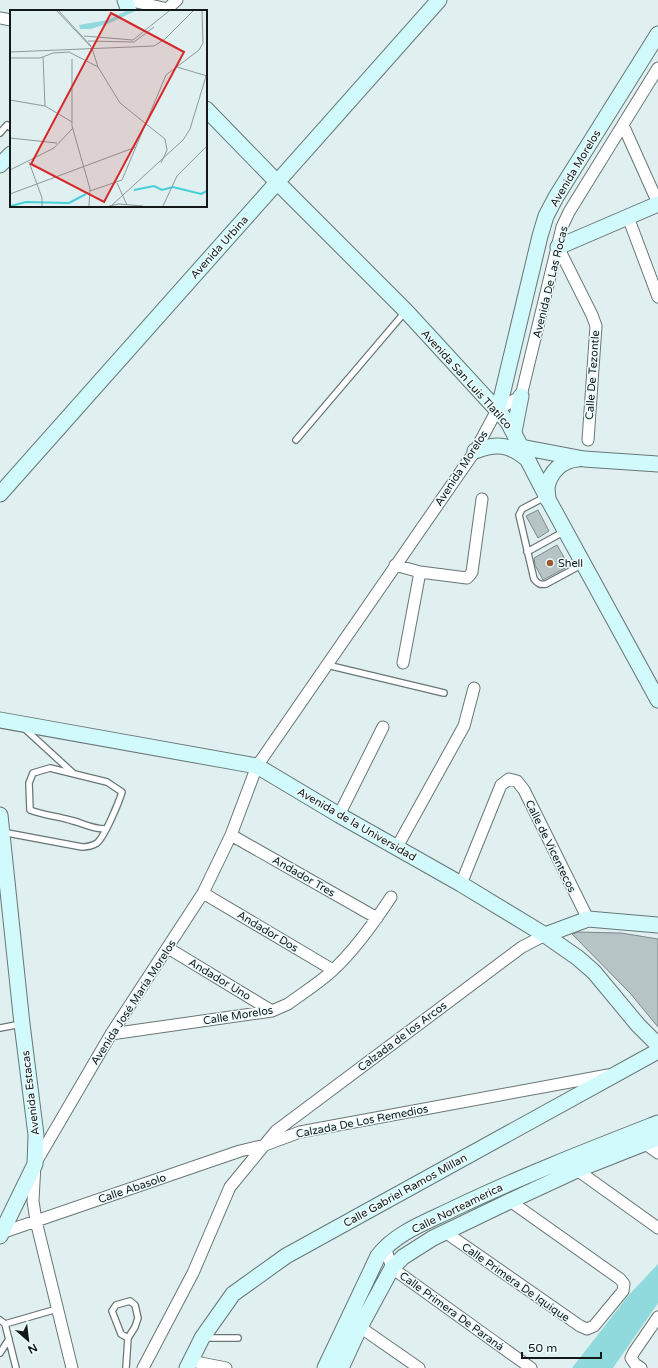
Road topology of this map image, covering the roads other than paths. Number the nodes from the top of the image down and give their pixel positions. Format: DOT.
graph roads {
  1 [pos="126,0"];
  2 [pos="177,0"];
  3 [pos="439,0"];
  4 [pos="129,10"];
  5 [pos="167,10"];
  6 [pos="0,18"];
  7 [pos="10,20"];
  8 [pos="658,34"];
  9 [pos="658,68"];
  10 [pos="207,110"];
  11 [pos="622,124"];
  12 [pos="10,127"];
  13 [pos="0,132"];
  14 [pos="10,155"];
  15 [pos="0,165"];
  16 [pos="277,182"];
  17 [pos="658,203"];
  18 [pos="628,217"];
  19 [pos="558,247"];
  20 [pos="658,297"];
  21 [pos="406,311"];
  22 [pos="521,396"];
  23 [pos="497,410"];
  24 [pos="514,432"];
  25 [pos="296,440"];
  26 [pos="588,440"];
  27 [pos="475,451"];
  28 [pos="525,454"];
  29 [pos="584,459"];
  30 [pos="658,464"];
  31 [pos="0,494"];
  32 [pos="547,498"];
  33 [pos="482,499"];
  34 [pos="565,530"];
  35 [pos="527,552"];
  36 [pos="583,563"];
  37 [pos="395,565"];
  38 [pos="420,572"];
  39 [pos="403,663"];
  40 [pos="326,665"];
  41 [pos="474,688"];
  42 [pos="444,693"];
  43 [pos="658,700"];
  44 [pos="0,720"];
  45 [pos="20,724"];
  46 [pos="383,727"];
  47 [pos="257,766"];
  48 [pos="73,774"];
  49 [pos="0,815"];
  50 [pos="339,815"];
  51 [pos="106,828"];
  52 [pos="2,832"];
  53 [pos="231,835"];
  54 [pos="397,847"];
  55 [pos="461,884"];
  56 [pos="203,893"];
  57 [pos="391,897"];
  58 [pos="377,918"];
  59 [pos="588,919"];
  60 [pos="658,924"];
  61 [pos="545,935"];
  62 [pos="168,948"];
  63 [pos="333,970"];
  64 [pos="272,1011"];
  65 [pos="22,1024"];
  66 [pos="0,1028"];
  67 [pos="111,1034"];
  68 [pos="658,1045"];
  69 [pos="658,1051"];
  70 [pos="617,1073"];
  71 [pos="658,1124"];
  72 [pos="658,1138"];
  73 [pos="644,1143"];
  74 [pos="265,1144"];
  75 [pos="658,1154"];
  76 [pos="34,1164"];
  77 [pos="577,1170"];
  78 [pos="510,1201"];
  79 [pos="36,1221"];
  80 [pos="658,1228"];
  81 [pos="445,1232"];
  82 [pos="0,1234"];
  83 [pos="385,1247"];
  84 [pos="373,1266"];
  85 [pos="392,1268"];
  86 [pos="58,1309"];
  87 [pos="658,1317"];
  88 [pos="0,1320"];
  89 [pos="5,1324"];
  90 [pos="360,1327"];
  91 [pos="128,1338"];
  92 [pos="202,1338"];
  93 [pos="238,1338"];
  94 [pos="9,1339"];
  95 [pos="0,1352"];
  96 [pos="189,1364"];
  97 [pos="16,1368"];
  98 [pos="72,1368"];
  99 [pos="126,1368"];
  100 [pos="143,1368"];
  101 [pos="226,1368"];
  102 [pos="325,1368"];
  103 [pos="342,1368"];
  104 [pos="419,1368"];
  105 [pos="531,1368"];
  106 [pos="641,1368"];
  1 -- 4 [label="main road"];
  1 -- 5 [label="street"];
  2 -- 5 [label="street"];
  3 -- 16 [label="main road, Avenida Urbina"];
  6 -- 7 [label="street"];
  8 -- 23 [label="main road, Avenida Morelos"];
  9 -- 11 [label="street, Avenida De Las Rocas"];
  10 -- 16 [label="main road, Avenida San Luis Tlatilco"];
  11 -- 17 [label="street"];
  11 -- 19 [label="street, Avenida De Las Rocas"];
  12 -- 13 [label="lane"];
  14 -- 15 [label="main road"];
  16 -- 21 [label="main road, Avenida San Luis Tlatilco"];
  16 -- 31 [label="main road, Avenida Urbina"];
  17 -- 18 [label="main road"];
  18 -- 19 [label="main road"];
  18 -- 20 [label="street"];
  19 -- 22 [label="street, Avenida De Las Rocas"];
  19 -- 26 [label="street, Calle De Tezontle"];
  21 -- 23 [label="main road, Avenida San Luis Tlatilco"];
  21 -- 25 [label="lane"];
  22 -- 23 [label="street"];
  22 -- 24 [label="main road"];
  23 -- 24 [label="main road, Avenida San Luis Tlatilco"];
  23 -- 27 [label="street, Avenida Morelos"];
  24 -- 28 [label="main road, Avenida San Luis Tlatilco"];
  27 -- 28 [label="main road"];
  27 -- 37 [label="street, Avenida Morelos"];
  28 -- 29 [label="main road"];
  28 -- 32 [label="main road, Avenida San Luis Tlatilco"];
  29 -- 30 [label="main road"];
  29 -- 32 [label="main road"];
  32 -- 34 [label="main road, Avenida San Luis Tlatilco"];
  32 -- 35 [label="lane"];
  33 -- 38 [label="street"];
  34 -- 35 [label="lane"];
  34 -- 36 [label="main road, Avenida San Luis Tlatilco"];
  35 -- 36 [label="lane"];
  36 -- 43 [label="main road, Avenida San Luis Tlatilco"];
  37 -- 38 [label="street"];
  37 -- 40 [label="street, Avenida Morelos"];
  38 -- 39 [label="street"];
  40 -- 42 [label="lane"];
  40 -- 47 [label="street, Avenida Morelos"];
  41 -- 54 [label="street"];
  44 -- 45 [label="main road, Avenida de la Universidad"];
  45 -- 47 [label="main road, Avenida de la Universidad"];
  45 -- 48 [label="lane"];
  46 -- 50 [label="street"];
  47 -- 50 [label="main road, Avenida de la Universidad"];
  47 -- 53 [label="street, Avenida José María Morelos"];
  48 -- 51 [label="lane"];
  48 -- 51 [label="lane"];
  49 -- 52 [label="main road, Avenida Estacas"];
  50 -- 54 [label="main road, Avenida de la Universidad"];
  51 -- 52 [label="lane"];
  52 -- 65 [label="main road, Avenida Estacas"];
  53 -- 56 [label="street, Avenida José María Morelos"];
  53 -- 58 [label="street, Andador Tres"];
  54 -- 55 [label="main road, Avenida de la Universidad"];
  55 -- 59 [label="street, Calle de Vicentecos"];
  55 -- 61 [label="main road, Avenida de la Universidad"];
  56 -- 62 [label="street, Avenida José María Morelos"];
  56 -- 63 [label="street, Andador Dos"];
  57 -- 58 [label="street, Calle Morelos"];
  58 -- 63 [label="street, Calle Morelos"];
  59 -- 60 [label="main road"];
  59 -- 61 [label="main road"];
  61 -- 68 [label="main road, Avenida de la Universidad"];
  61 -- 74 [label="street, Calzada de los Arcos"];
  62 -- 64 [label="street, Andador Uno"];
  62 -- 67 [label="street, Avenida José María Morelos"];
  63 -- 64 [label="street, Calle Morelos"];
  64 -- 67 [label="street, Calle Morelos"];
  65 -- 66 [label="lane"];
  65 -- 76 [label="main road, Avenida Estacas"];
  67 -- 76 [label="street, Avenida José María Morelos"];
  69 -- 70 [label="main road, Calle Gabriel Ramos Millan"];
  70 -- 74 [label="street, Calzada De Los Remedios"];
  70 -- 92 [label="main road, Calle Gabriel Ramos Millan"];
  71 -- 83 [label="main road, Calle Norteamerica"];
  72 -- 73 [label="main road, Calle Norteamerica"];
  73 -- 75 [label="street"];
  73 -- 77 [label="main road, Calle Norteamerica"];
  74 -- 79 [label="street, Calle Abasolo"];
  74 -- 100 [label="street"];
  76 -- 79 [label="street, Avenida Estacas"];
  76 -- 82 [label="main road, Avenida José María Morelos"];
  77 -- 78 [label="main road, Calle Norteamerica"];
  77 -- 80 [label="street"];
  78 -- 81 [label="main road, Calle Norteamerica"];
  78 -- 81 [label="street, Calle Primera De Iquique"];
  79 -- 82 [label="street, Calle Abasolo"];
  79 -- 86 [label="street, Avenida Estacas"];
  81 -- 85 [label="main road, Calle Norteamerica"];
  83 -- 84 [label="main road, Calle Norteamerica"];
  83 -- 85 [label="street, Calle Primera De Paraná"];
  84 -- 85 [label="street, Calle Primera De Paraná"];
  84 -- 102 [label="main road, Calle Norteamerica"];
  85 -- 90 [label="main road, Calle Norteamerica"];
  85 -- 105 [label="street, Calle Primera De Paraná"];
  86 -- 89 [label="lane"];
  86 -- 98 [label="street, Avenida Estacas"];
  87 -- 106 [label="street"];
  88 -- 89 [label="lane"];
  89 -- 94 [label="lane"];
  90 -- 103 [label="main road, Calle Norteamerica"];
  90 -- 104 [label="street"];
  91 -- 91 [label="lane"];
  91 -- 99 [label="lane"];
  92 -- 93 [label="lane"];
  92 -- 96 [label="main road, Calle Gabriel Ramos Millan"];
  94 -- 95 [label="lane"];
  94 -- 97 [label="lane"];
  96 -- 101 [label="street"];
}
